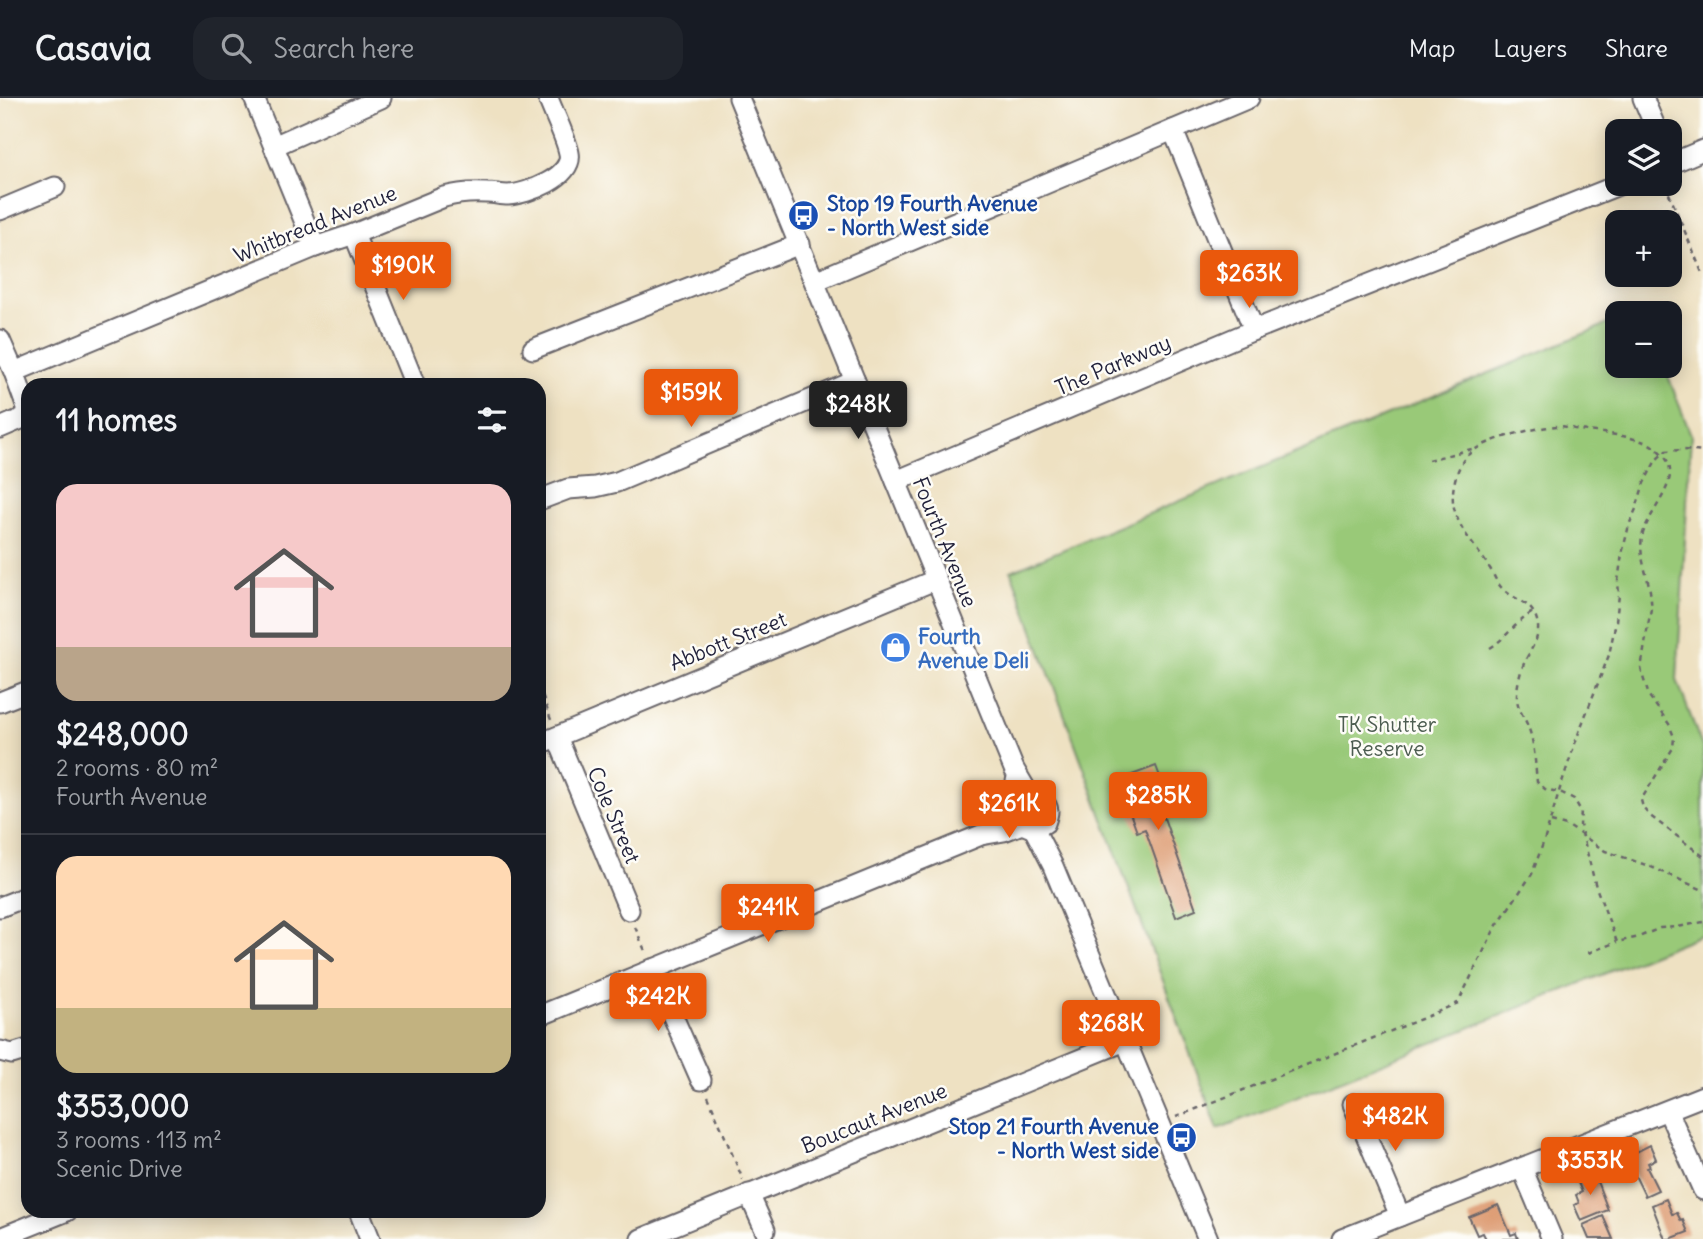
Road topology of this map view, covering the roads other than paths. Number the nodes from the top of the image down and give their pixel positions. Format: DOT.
graph roads {
  1 [pos="254,98"];
  2 [pos="381,98"];
  3 [pos="548,98"];
  4 [pos="738,98"];
  5 [pos="1249,98"];
  6 [pos="1643,98"];
  7 [pos="1652,119"];
  8 [pos="1173,130"];
  9 [pos="274,146"];
  10 [pos="1703,150"];
  11 [pos="1682,159"];
  12 [pos="55,187"];
  13 [pos="1605,190"];
  14 [pos="0,210"];
  15 [pos="354,234"];
  16 [pos="800,244"];
  17 [pos="314,247"];
  18 [pos="815,281"];
  19 [pos="1254,330"];
  20 [pos="0,340"];
  21 [pos="533,349"];
  22 [pos="14,372"];
  23 [pos="412,378"];
  24 [pos="855,381"];
  25 [pos="21,393"];
  26 [pos="21,418"];
  27 [pos="0,428"];
  28 [pos="897,481"];
  29 [pos="546,497"];
  30 [pos="935,580"];
  31 [pos="21,694"];
  32 [pos="0,702"];
  33 [pos="548,740"];
  34 [pos="1028,816"];
  35 [pos="21,898"];
  36 [pos="0,906"];
  37 [pos="629,910"];
  38 [pos="652,969"];
  39 [pos="546,1013"];
  40 [pos="1125,1041"];
  41 [pos="0,1051"];
  42 [pos="21,1051"];
  43 [pos="701,1080"];
  44 [pos="1703,1096"];
  45 [pos="1353,1104"];
  46 [pos="1668,1111"];
  47 [pos="1522,1168"];
  48 [pos="1703,1190"];
  49 [pos="749,1194"];
  50 [pos="1400,1216"];
  51 [pos="56,1218"];
  52 [pos="362,1218"];
  53 [pos="765,1230"];
  54 [pos="34,1232"];
  55 [pos="1353,1237"];
  56 [pos="0,1238"];
  57 [pos="370,1239"];
  58 [pos="641,1239"];
  59 [pos="1208,1239"];
  60 [pos="1552,1239"];
  1 -- 9 [label="street"];
  2 -- 9 [label="street"];
  3 -- 15 [label="street, Whitbread Avenue"];
  4 -- 16 [label="street, Fourth Avenue"];
  5 -- 8 [label="street"];
  6 -- 7 [label="street"];
  8 -- 18 [label="street"];
  8 -- 19 [label="street"];
  9 -- 17 [label="street"];
  10 -- 11 [label="street"];
  12 -- 14 [label="street"];
  13 -- 19 [label="street, The Parkway"];
  15 -- 17 [label="street, Whitbread Avenue"];
  15 -- 23 [label="street"];
  16 -- 18 [label="street, Fourth Avenue"];
  16 -- 21 [label="street"];
  17 -- 22 [label="street, Whitbread Avenue"];
  18 -- 24 [label="street, Fourth Avenue"];
  19 -- 28 [label="street, The Parkway"];
  20 -- 22 [label="street"];
  22 -- 25 [label="street"];
  24 -- 28 [label="street, Fourth Avenue"];
  24 -- 29 [label="street"];
  26 -- 27 [label="street"];
  28 -- 30 [label="street, Fourth Avenue"];
  30 -- 33 [label="street, Abbott Street"];
  30 -- 34 [label="street, Fourth Avenue"];
  31 -- 32 [label="street"];
  33 -- 37 [label="street, Cole Street"];
  34 -- 38 [label="street"];
  34 -- 40 [label="street, Fourth Avenue"];
  35 -- 36 [label="street"];
  38 -- 39 [label="street"];
  38 -- 43 [label="street"];
  40 -- 49 [label="street, Boucaut Avenue"];
  40 -- 59 [label="street, Fourth Avenue"];
  41 -- 42 [label="street"];
  44 -- 46 [label="street"];
  45 -- 50 [label="street"];
  46 -- 47 [label="street"];
  46 -- 48 [label="street"];
  47 -- 50 [label="street"];
  47 -- 60 [label="street"];
  49 -- 53 [label="street"];
  49 -- 58 [label="street, Boucaut Avenue"];
  50 -- 55 [label="street"];
  51 -- 54 [label="street"];
  52 -- 57 [label="street"];
  54 -- 56 [label="street"];
}
